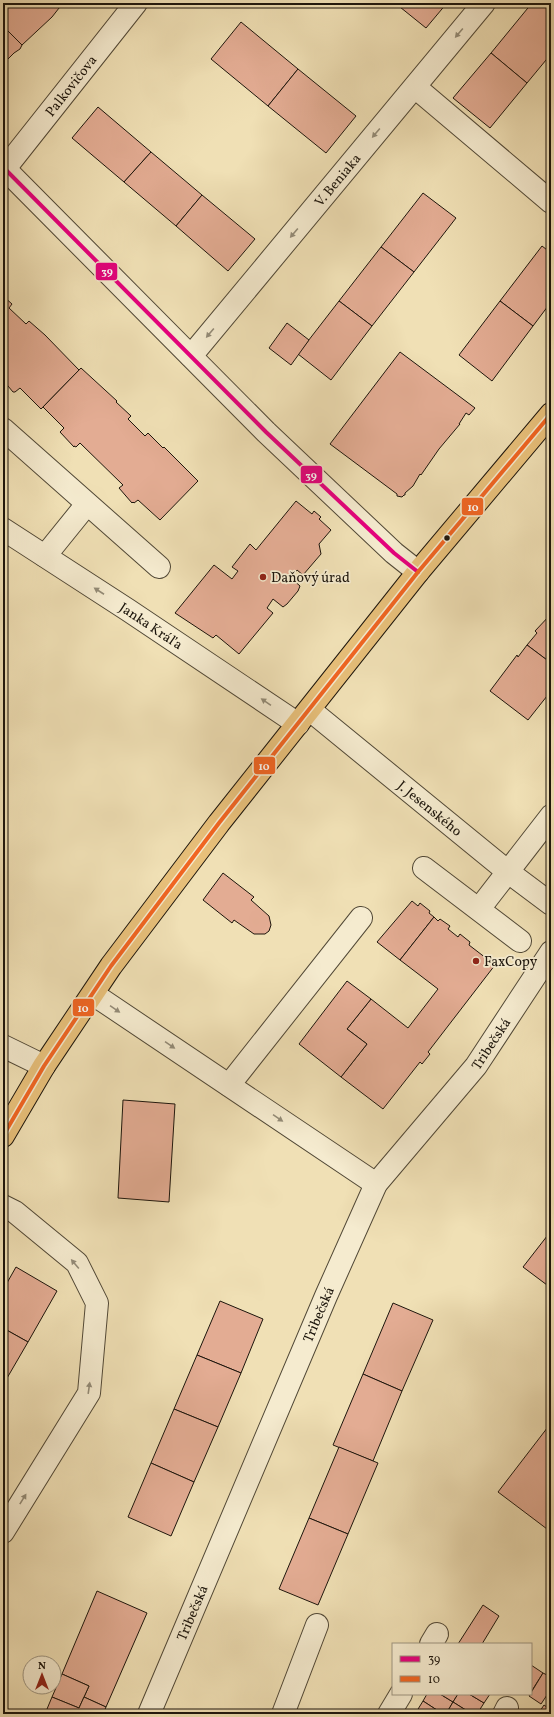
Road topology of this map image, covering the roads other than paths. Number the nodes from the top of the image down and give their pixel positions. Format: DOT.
graph roads {
  1 [pos="136,3"];
  2 [pos="484,3"];
  3 [pos="414,87"];
  4 [pos="4,170"];
  5 [pos="551,202"];
  6 [pos="191,356"];
  7 [pos="551,414"];
  8 [pos="3,429"];
  9 [pos="87,504"];
  10 [pos="3,529"];
  11 [pos="45,556"];
  12 [pos="159,568"];
  13 [pos="418,572"];
  14 [pos="304,717"];
  15 [pos="551,816"];
  16 [pos="424,868"];
  17 [pos="507,871"];
  18 [pos="551,904"];
  19 [pos="479,908"];
  20 [pos="362,918"];
  21 [pos="520,941"];
  22 [pos="551,952"];
  23 [pos="93,994"];
  24 [pos="3,1046"];
  25 [pos="44,1066"];
  26 [pos="229,1085"];
  27 [pos="3,1136"];
  28 [pos="376,1184"];
  29 [pos="3,1206"];
  30 [pos="3,1532"];
  31 [pos="317,1624"];
  32 [pos="400,1695"];
  33 [pos="150,1714"];
  34 [pos="283,1714"];
  35 [pos="389,1714"];
  1 -- 4 [label="street, Palkovičova"];
  2 -- 3 [label="street, V. Beniaka, one-way"];
  3 -- 5 [label="street"];
  3 -- 6 [label="street, V. Beniaka, one-way"];
  4 -- 6 [label="street"];
  6 -- 13 [label="street"];
  7 -- 13 [label="main road"];
  8 -- 9 [label="street"];
  9 -- 11 [label="street"];
  9 -- 12 [label="street"];
  10 -- 11 [label="street, Janka Kráľa"];
  14 -- 11 [label="street, Janka Kráľa, one-way"];
  13 -- 14 [label="main road"];
  14 -- 17 [label="street, J. Jesenského"];
  14 -- 23 [label="main road"];
  15 -- 17 [label="street"];
  16 -- 19 [label="street"];
  17 -- 18 [label="street, J. Jesenského"];
  17 -- 19 [label="street"];
  19 -- 21 [label="street"];
  20 -- 26 [label="street"];
  22 -- 28 [label="street, Tribečská"];
  23 -- 25 [label="main road"];
  23 -- 26 [label="street, one-way"];
  24 -- 25 [label="street"];
  25 -- 27 [label="main road"];
  26 -- 28 [label="street, one-way"];
  28 -- 33 [label="street, Tribečská"];
  30 -- 29 [label="street, one-way"];
  31 -- 34 [label="street"];
  32 -- 35 [label="street"];
}
